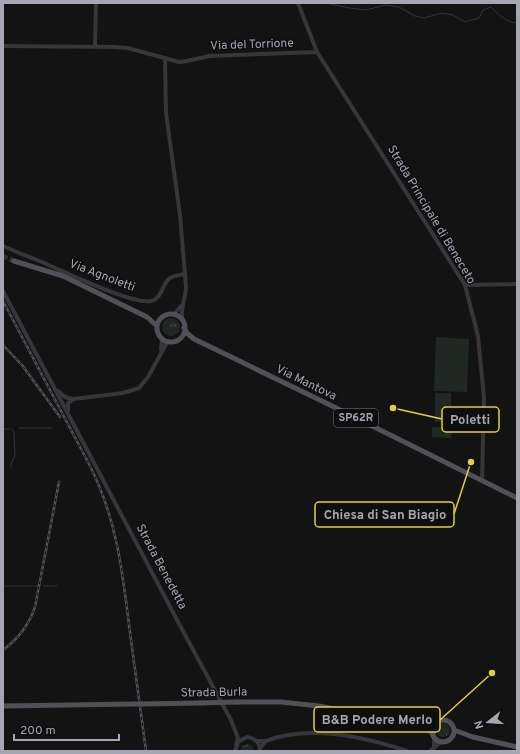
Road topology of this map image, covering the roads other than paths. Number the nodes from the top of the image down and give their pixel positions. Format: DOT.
graph roads {
  1 [pos="96,3"];
  2 [pos="298,3"];
  3 [pos="3,46"];
  4 [pos="95,46"];
  5 [pos="317,52"];
  6 [pos="165,59"];
  7 [pos="4,246"];
  8 [pos="14,261"];
  9 [pos="185,274"];
  10 [pos="517,284"];
  11 [pos="465,285"];
  12 [pos="3,291"];
  13 [pos="182,306"];
  14 [pos="174,314"];
  15 [pos="147,317"];
  16 [pos="161,317"];
  17 [pos="183,321"];
  18 [pos="157,326"];
  19 [pos="184,328"];
  20 [pos="162,338"];
  21 [pos="179,339"];
  22 [pos="194,339"];
  23 [pos="168,341"];
  24 [pos="161,352"];
  25 [pos="55,388"];
  26 [pos="65,397"];
  27 [pos="60,398"];
  28 [pos="74,399"];
  29 [pos="68,403"];
  30 [pos="68,415"];
  31 [pos="482,481"];
  32 [pos="517,498"];
  33 [pos="3,706"];
  34 [pos="435,724"];
  35 [pos="423,726"];
  36 [pos="234,728"];
  37 [pos="454,730"];
  38 [pos="434,735"];
  39 [pos="465,735"];
  40 [pos="247,737"];
  41 [pos="451,738"];
  42 [pos="256,740"];
  43 [pos="266,741"];
  44 [pos="442,741"];
  45 [pos="236,745"];
  46 [pos="434,747"];
  47 [pos="517,747"];
  48 [pos="260,750"];
  49 [pos="234,751"];
  50 [pos="407,751"];
  51 [pos="430,751"];
  1 -- 4 [label="street"];
  2 -- 5 [label="street, Strada Principale di Beneceto"];
  3 -- 4 [label="street, Via del Torrione"];
  4 -- 6 [label="street, Via del Torrione"];
  5 -- 6 [label="street, Via del Torrione"];
  5 -- 11 [label="street, Strada Principale di Beneceto"];
  6 -- 9 [label="street"];
  7 -- 9 [label="street, Via Agnoletti"];
  8 -- 15 [label="main road"];
  9 -- 13 [label="street"];
  10 -- 11 [label="street"];
  11 -- 31 [label="street, Strada Principale di Beneceto"];
  12 -- 25 [label="street, Strada Benedetta"];
  13 -- 14 [label="street"];
  13 -- 17 [label="street"];
  14 -- 16 [label="main road"];
  14 -- 17 [label="main road"];
  15 -- 16 [label="main road"];
  15 -- 18 [label="main road"];
  16 -- 18 [label="main road"];
  17 -- 19 [label="main road"];
  18 -- 20 [label="main road"];
  19 -- 21 [label="main road"];
  19 -- 22 [label="main road, Via Mantova / SP62R"];
  20 -- 23 [label="main road"];
  20 -- 24 [label="street, Strada Benedetta"];
  21 -- 22 [label="main road, Via Mantova / SP62R"];
  21 -- 23 [label="main road, Via Mantova / SP62R"];
  22 -- 31 [label="main road, Via Mantova / SP62R"];
  23 -- 24 [label="street, Strada Benedetta"];
  24 -- 28 [label="street, Strada Benedetta"];
  25 -- 26 [label="street, Strada Benedetta"];
  25 -- 27 [label="street, Strada Benedetta"];
  26 -- 28 [label="street, Strada Benedetta"];
  26 -- 29 [label="street, Strada Benedetta"];
  27 -- 29 [label="street"];
  27 -- 30 [label="street, Strada Benedetta"];
  28 -- 29 [label="street, Strada Benedetta"];
  29 -- 30 [label="street, Strada Benedetta"];
  30 -- 36 [label="street, Strada Benedetta"];
  31 -- 32 [label="main road, Via Mantova / SP62R"];
  33 -- 35 [label="main road, Strada Burla, bridge"];
  34 -- 35 [label="main road, Strada Burla"];
  34 -- 37 [label="main road, Strada Burla"];
  34 -- 38 [label="main road"];
  35 -- 38 [label="main road, Strada Burla"];
  36 -- 40 [label="street, Strada Benedetta"];
  36 -- 45 [label="street, Strada Benedetta"];
  37 -- 39 [label="main road, Strada Burla"];
  37 -- 41 [label="main road"];
  38 -- 44 [label="main road, Strada Burla"];
  38 -- 46 [label="street"];
  39 -- 41 [label="main road, Strada Burla"];
  39 -- 47 [label="main road, Strada Burla"];
  40 -- 42 [label="street, Strada Benedetta"];
  40 -- 45 [label="street"];
  41 -- 44 [label="main road, Strada Burla"];
  42 -- 43 [label="street, Strada Benedetta"];
  42 -- 48 [label="street"];
  43 -- 48 [label="street"];
  43 -- 50 [label="street, Strada Benedetta"];
  44 -- 46 [label="street"];
  45 -- 49 [label="street, Strada Benedetta"];
  46 -- 51 [label="street"];
}
